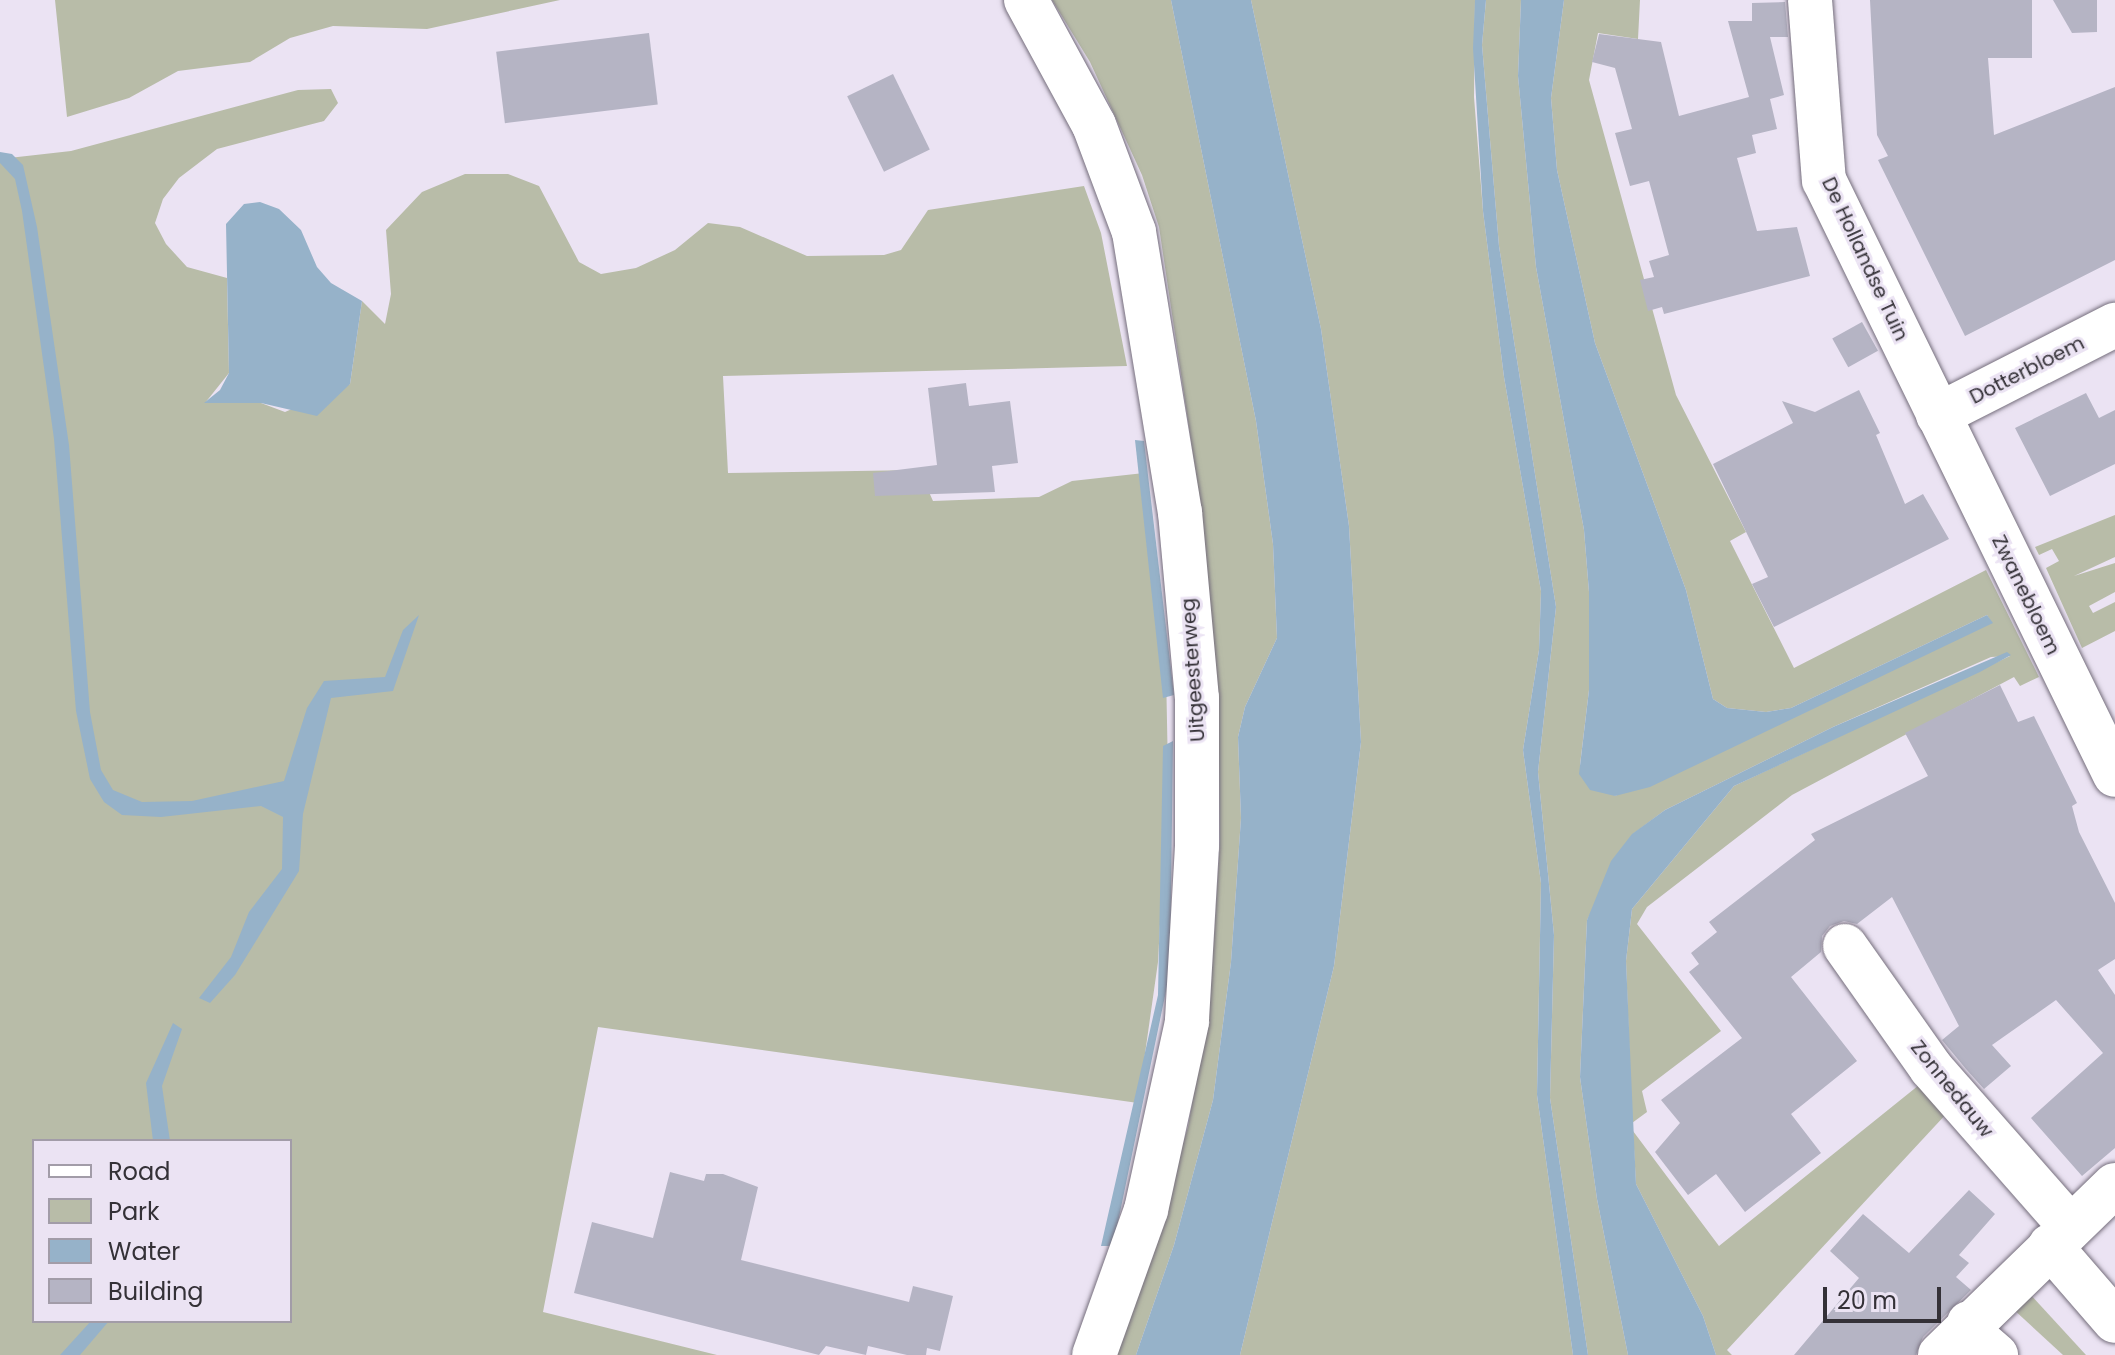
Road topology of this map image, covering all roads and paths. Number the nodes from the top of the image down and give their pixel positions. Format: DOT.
graph roads {
  1 [pos="1026,0"];
  2 [pos="1810,0"];
  3 [pos="2115,325"];
  4 [pos="1938,415"];
  5 [pos="2115,775"];
  6 [pos="1845,946"];
  7 [pos="2115,1185"];
  8 [pos="2059,1236"];
  9 [pos="2115,1321"];
  10 [pos="1983,1339"];
  11 [pos="1094,1355"];
  12 [pos="1940,1355"];
  1 -- 11 [label="street, Uitgeesterweg"];
  2 -- 4 [label="street, De Hollandse Tuin"];
  3 -- 4 [label="street, Dotterbloem"];
  4 -- 5 [label="street, Zwanebloem"];
  6 -- 8 [label="street, Zonnedauw"];
  7 -- 8 [label="street"];
  8 -- 9 [label="street, Zonnedauw"];
  8 -- 10 [label="street"];
  10 -- 12 [label="street"];
}
